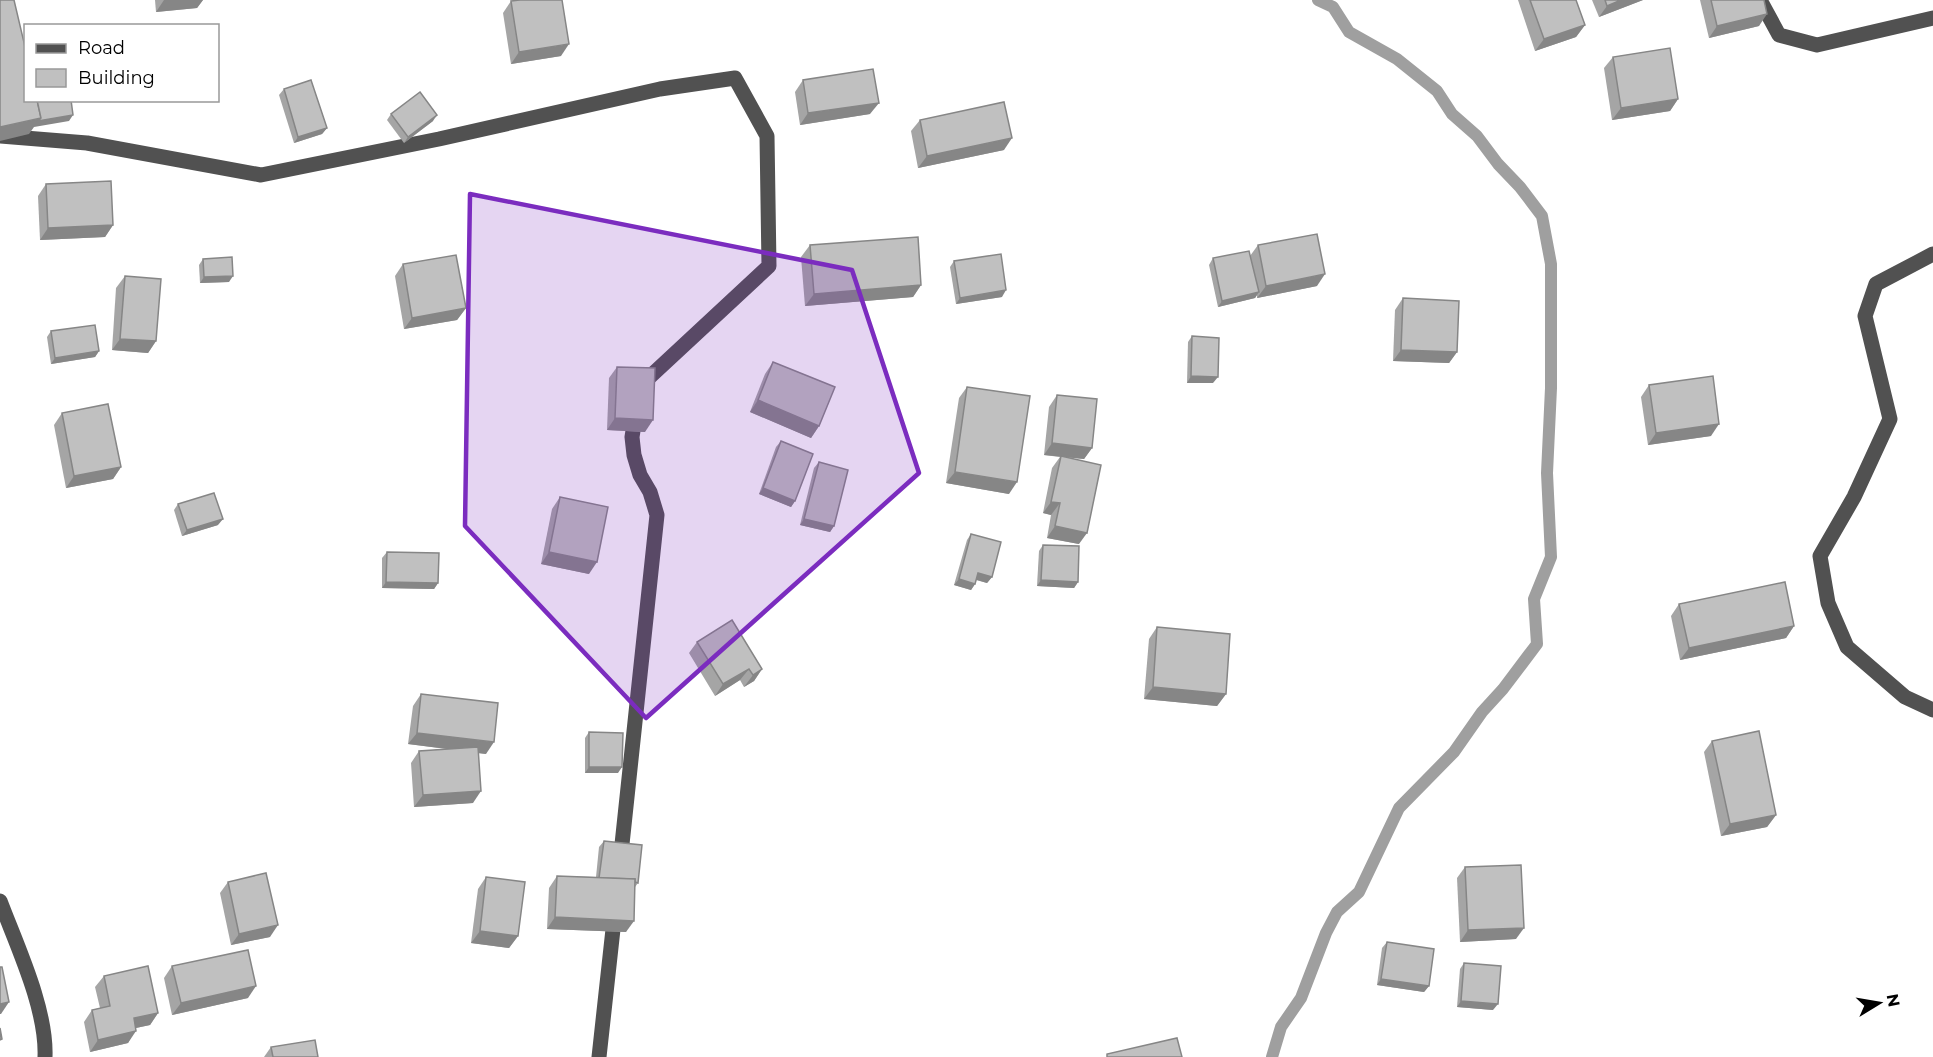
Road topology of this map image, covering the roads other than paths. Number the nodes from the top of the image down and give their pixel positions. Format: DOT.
graph roads {
  1 [pos="1760,0"];
  2 [pos="1933,18"];
  3 [pos="0,136"];
  4 [pos="1933,254"];
  5 [pos="1933,710"];
  6 [pos="0,901"];
  7 [pos="45,1057"];
  8 [pos="599,1057"];
  1 -- 2 [label="street"];
  3 -- 8 [label="street"];
  4 -- 5 [label="street"];
  6 -- 7 [label="street"];
}
